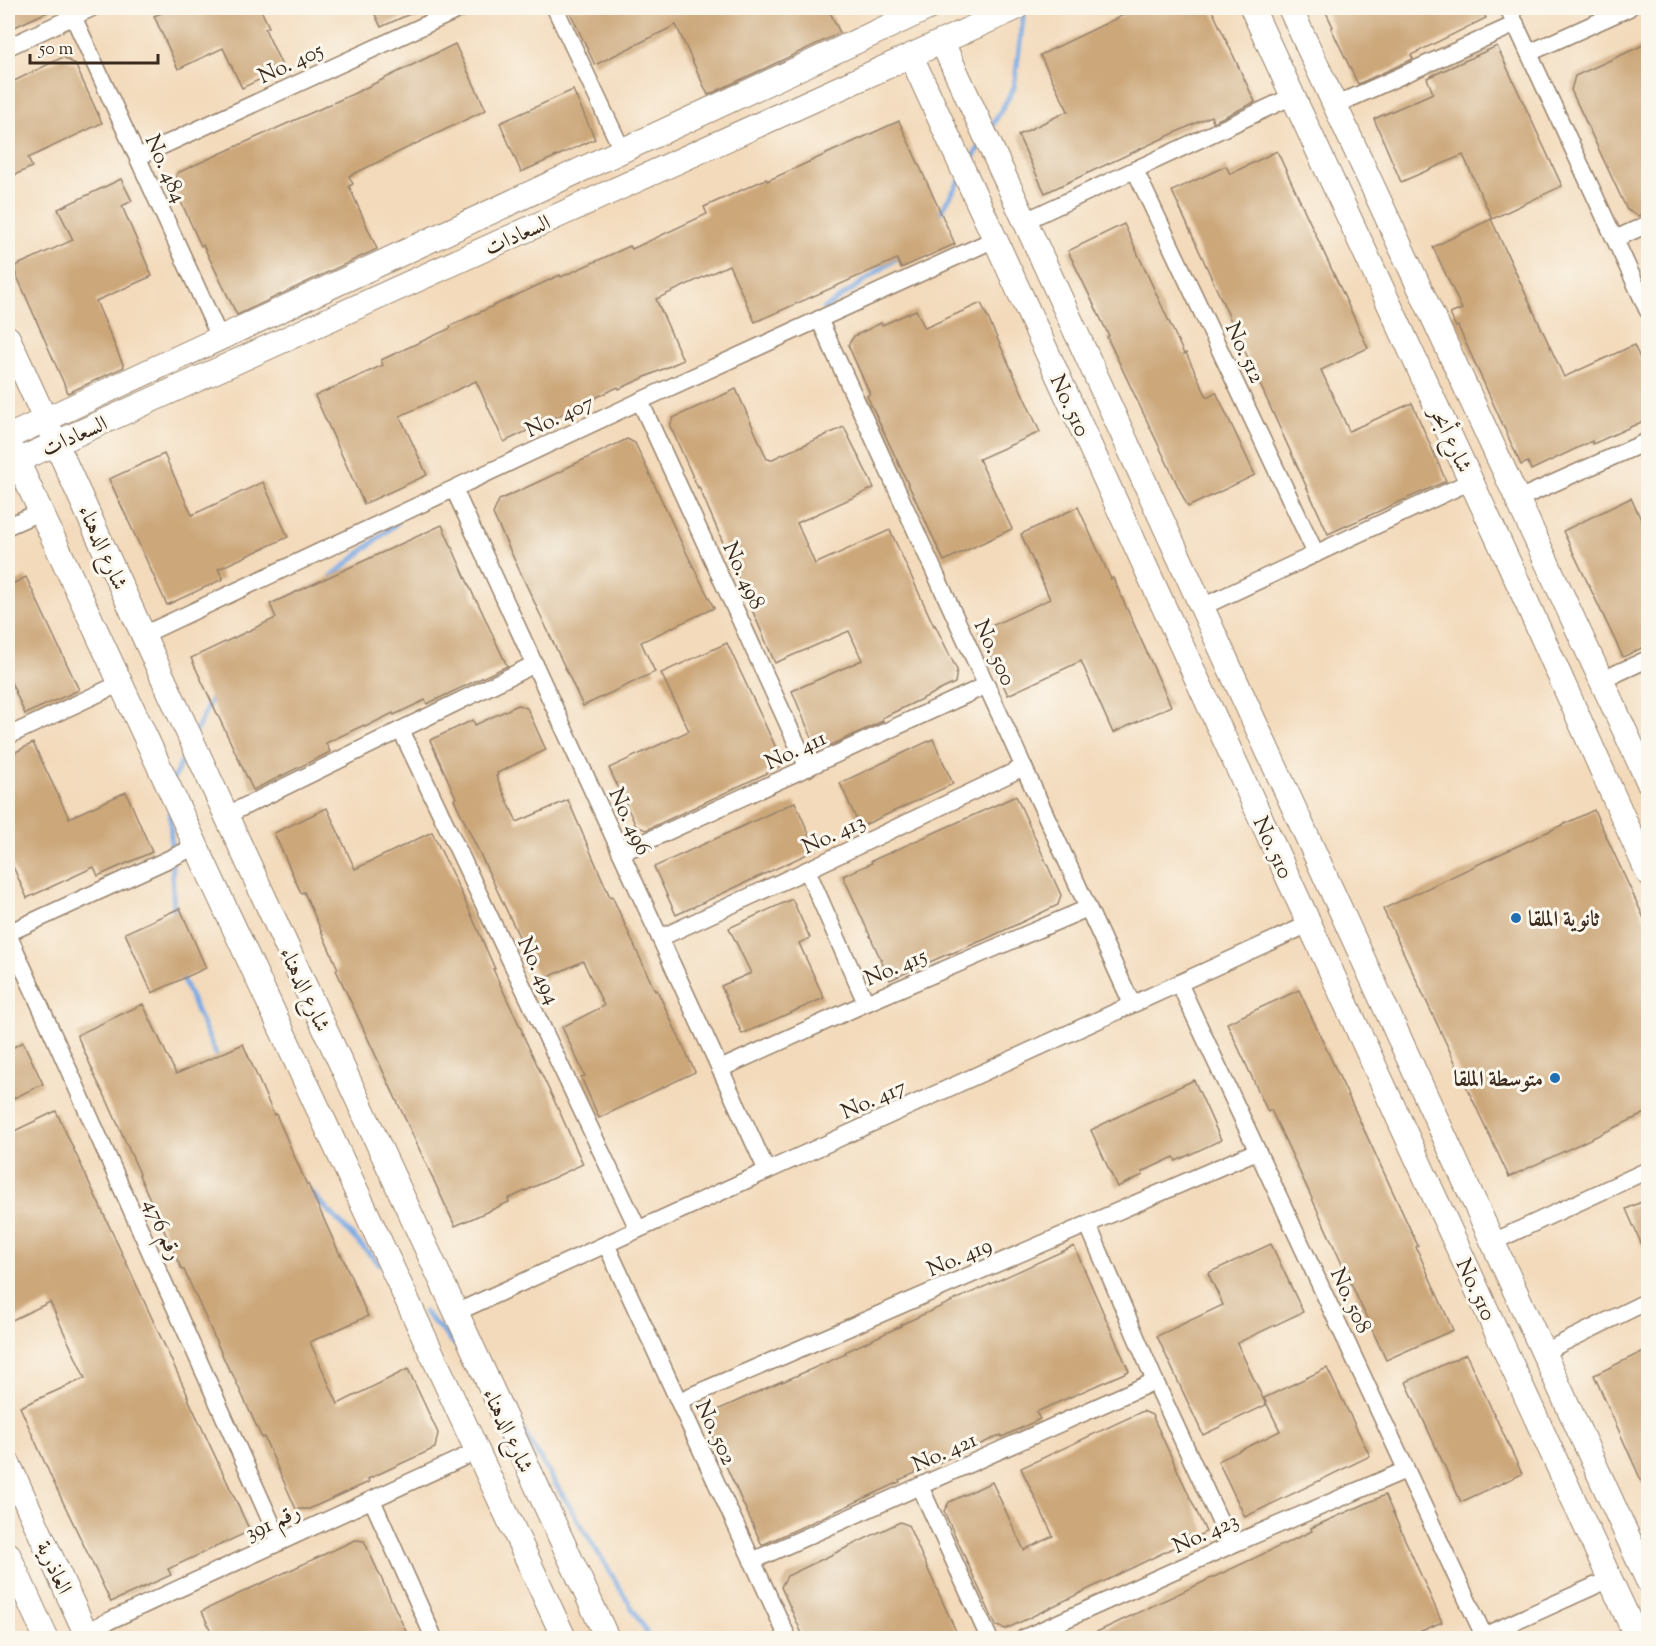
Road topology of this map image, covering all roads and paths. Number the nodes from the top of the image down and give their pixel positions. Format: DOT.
graph roads {
  1 [pos="92,8"];
  2 [pos="462,8"];
  3 [pos="555,8"];
  4 [pos="928,8"];
  5 [pos="1016,8"];
  6 [pos="1252,8"];
  7 [pos="1290,8"];
  8 [pos="1508,8"];
  9 [pos="1629,8"];
  10 [pos="73,16"];
  11 [pos="1516,24"];
  12 [pos="942,42"];
  13 [pos="8,47"];
  14 [pos="1529,53"];
  15 [pos="911,56"];
  16 [pos="957,75"];
  17 [pos="925,86"];
  18 [pos="1293,96"];
  19 [pos="1336,105"];
  20 [pos="622,150"];
  21 [pos="138,157"];
  22 [pos="1135,170"];
  23 [pos="1025,221"];
  24 [pos="1648,224"];
  25 [pos="995,239"];
  26 [pos="1615,239"];
  27 [pos="1648,311"];
  28 [pos="819,319"];
  29 [pos="8,338"];
  30 [pos="220,338"];
  31 [pos="640,401"];
  32 [pos="46,420"];
  33 [pos="1648,441"];
  34 [pos="57,442"];
  35 [pos="11,446"];
  36 [pos="1472,482"];
  37 [pos="454,489"];
  38 [pos="1518,499"];
  39 [pos="40,512"];
  40 [pos="8,526"];
  41 [pos="1316,554"];
  42 [pos="1202,607"];
  43 [pos="143,635"];
  44 [pos="1648,659"];
  45 [pos="535,664"];
  46 [pos="1602,680"];
  47 [pos="121,683"];
  48 [pos="987,685"];
  49 [pos="401,730"];
  50 [pos="8,736"];
  51 [pos="1024,767"];
  52 [pos="808,768"];
  53 [pos="1648,781"];
  54 [pos="227,815"];
  55 [pos="197,846"];
  56 [pos="621,853"];
  57 [pos="807,870"];
  58 [pos="1648,873"];
  59 [pos="1088,908"];
  60 [pos="1340,908"];
  61 [pos="1309,923"];
  62 [pos="8,933"];
  63 [pos="660,938"];
  64 [pos="1179,983"];
  65 [pos="866,1003"];
  66 [pos="1132,1004"];
  67 [pos="720,1069"];
  68 [pos="1257,1151"];
  69 [pos="1648,1170"];
  70 [pos="767,1171"];
  71 [pos="1088,1225"];
  72 [pos="638,1229"];
  73 [pos="1493,1242"];
  74 [pos="606,1244"];
  75 [pos="1648,1301"];
  76 [pos="451,1306"];
  77 [pos="414,1315"];
  78 [pos="1544,1352"];
  79 [pos="1155,1381"];
  80 [pos="678,1401"];
  81 [pos="477,1451"];
  82 [pos="8,1463"];
  83 [pos="1406,1470"];
  84 [pos="920,1486"];
  85 [pos="372,1500"];
  86 [pos="280,1542"];
  87 [pos="1231,1545"];
  88 [pos="8,1554"];
  89 [pos="752,1561"];
  90 [pos="1610,1579"];
  91 [pos="1648,1581"];
  92 [pos="86,1635"];
  93 [pos="1482,1637"];
  94 [pos="46,1638"];
  95 [pos="434,1638"];
  96 [pos="564,1638"];
  97 [pos="607,1638"];
  98 [pos="788,1638"];
  99 [pos="989,1638"];
  100 [pos="1024,1638"];
  101 [pos="1637,1638"];
  1 -- 10 [label="street"];
  2 -- 21 [label="street, No. 405"];
  3 -- 20 [label="street"];
  4 -- 20 [label="street, السعادات"];
  5 -- 12 [label="street, السعادات"];
  6 -- 18 [label="street, شارع أبحر"];
  7 -- 19 [label="street, شارع أبحر"];
  8 -- 11 [label="street"];
  9 -- 14 [label="street"];
  10 -- 13 [label="street"];
  10 -- 21 [label="street, No. 484"];
  11 -- 14 [label="street"];
  11 -- 19 [label="street"];
  12 -- 15 [label="street, السعادات"];
  12 -- 16 [label="street, No. 510"];
  14 -- 26 [label="street"];
  15 -- 17 [label="street, No. 510"];
  15 -- 34 [label="street, السعادات"];
  16 -- 17 [label="street"];
  16 -- 23 [label="street, No. 510"];
  17 -- 25 [label="street, No. 510"];
  18 -- 22 [label="street"];
  18 -- 36 [label="street, شارع أبحر"];
  19 -- 38 [label="street, شارع أبحر"];
  20 -- 30 [label="street, السعادات"];
  21 -- 30 [label="street, No. 484"];
  22 -- 23 [label="street"];
  22 -- 41 [label="street, No. 512"];
  23 -- 42 [label="street, No. 510"];
  24 -- 26 [label="street"];
  25 -- 28 [label="street, No. 407"];
  25 -- 61 [label="street, No. 510"];
  26 -- 27 [label="street"];
  28 -- 31 [label="street, No. 407"];
  28 -- 48 [label="street, No. 500"];
  29 -- 32 [label="street, شارع الدهناء"];
  30 -- 32 [label="street, السعادات"];
  31 -- 37 [label="street, No. 407"];
  31 -- 52 [label="street, No. 498"];
  32 -- 34 [label="street, شارع الدهناء"];
  32 -- 35 [label="street, السعادات"];
  33 -- 38 [label="street"];
  34 -- 35 [label="street, السعادات"];
  34 -- 43 [label="street, شارع الدهناء"];
  35 -- 39 [label="street, شارع الدهناء"];
  36 -- 41 [label="street"];
  36 -- 58 [label="street, شارع أبحر"];
  37 -- 43 [label="street, No. 407"];
  37 -- 45 [label="street, No. 496"];
  38 -- 46 [label="street, شارع أبحر"];
  39 -- 40 [label="street"];
  39 -- 47 [label="street, شارع الدهناء"];
  41 -- 42 [label="street"];
  42 -- 60 [label="street, No. 510"];
  43 -- 54 [label="street, شارع الدهناء"];
  44 -- 46 [label="street"];
  45 -- 49 [label="street"];
  45 -- 56 [label="street, No. 496"];
  46 -- 53 [label="street, شارع أبحر"];
  47 -- 50 [label="street"];
  47 -- 55 [label="street, شارع الدهناء"];
  48 -- 51 [label="street, No. 500"];
  48 -- 52 [label="street, No. 411"];
  49 -- 54 [label="street"];
  49 -- 72 [label="street, No. 494"];
  51 -- 57 [label="street, No. 413"];
  51 -- 59 [label="street, No. 500"];
  52 -- 56 [label="street, No. 411"];
  54 -- 76 [label="street, شارع الدهناء"];
  55 -- 62 [label="street"];
  55 -- 77 [label="street, شارع الدهناء"];
  56 -- 63 [label="street, No. 496"];
  57 -- 63 [label="street, No. 413"];
  57 -- 65 [label="street"];
  59 -- 65 [label="street, No. 415"];
  59 -- 66 [label="street, No. 500"];
  60 -- 61 [label="street"];
  60 -- 73 [label="street, No. 510"];
  61 -- 64 [label="street, No. 417"];
  61 -- 90 [label="street, No. 510"];
  62 -- 86 [label="street, رقم 476"];
  63 -- 67 [label="street, No. 496"];
  64 -- 66 [label="street, No. 417"];
  64 -- 68 [label="street, No. 508"];
  65 -- 67 [label="street, No. 415"];
  66 -- 70 [label="street, No. 417"];
  67 -- 70 [label="street, No. 496"];
  68 -- 71 [label="street, No. 419"];
  68 -- 83 [label="street, No. 508"];
  69 -- 73 [label="street"];
  70 -- 72 [label="street, No. 417"];
  71 -- 79 [label="street"];
  71 -- 80 [label="street, No. 419"];
  72 -- 74 [label="street, No. 417"];
  73 -- 78 [label="street, No. 510"];
  74 -- 76 [label="street, No. 417"];
  74 -- 80 [label="street, No. 502"];
  75 -- 78 [label="street"];
  76 -- 77 [label="street"];
  76 -- 97 [label="street, شارع الدهناء"];
  77 -- 81 [label="street, شارع الدهناء"];
  78 -- 91 [label="street, No. 510"];
  79 -- 84 [label="street, No. 421"];
  79 -- 87 [label="street"];
  80 -- 89 [label="street, No. 502"];
  81 -- 85 [label="street, رقم 391"];
  81 -- 96 [label="street, شارع الدهناء"];
  82 -- 92 [label="street, العاذرية"];
  83 -- 87 [label="street, No. 423"];
  83 -- 93 [label="street, No. 508"];
  84 -- 89 [label="street, No. 421"];
  84 -- 99 [label="street"];
  85 -- 86 [label="street, رقم 391"];
  85 -- 95 [label="street"];
  86 -- 92 [label="street, رقم 391"];
  87 -- 100 [label="street, No. 423"];
  88 -- 94 [label="street, العاذرية"];
  89 -- 98 [label="street, No. 502"];
  90 -- 93 [label="street"];
  90 -- 101 [label="street, No. 510"];
}
